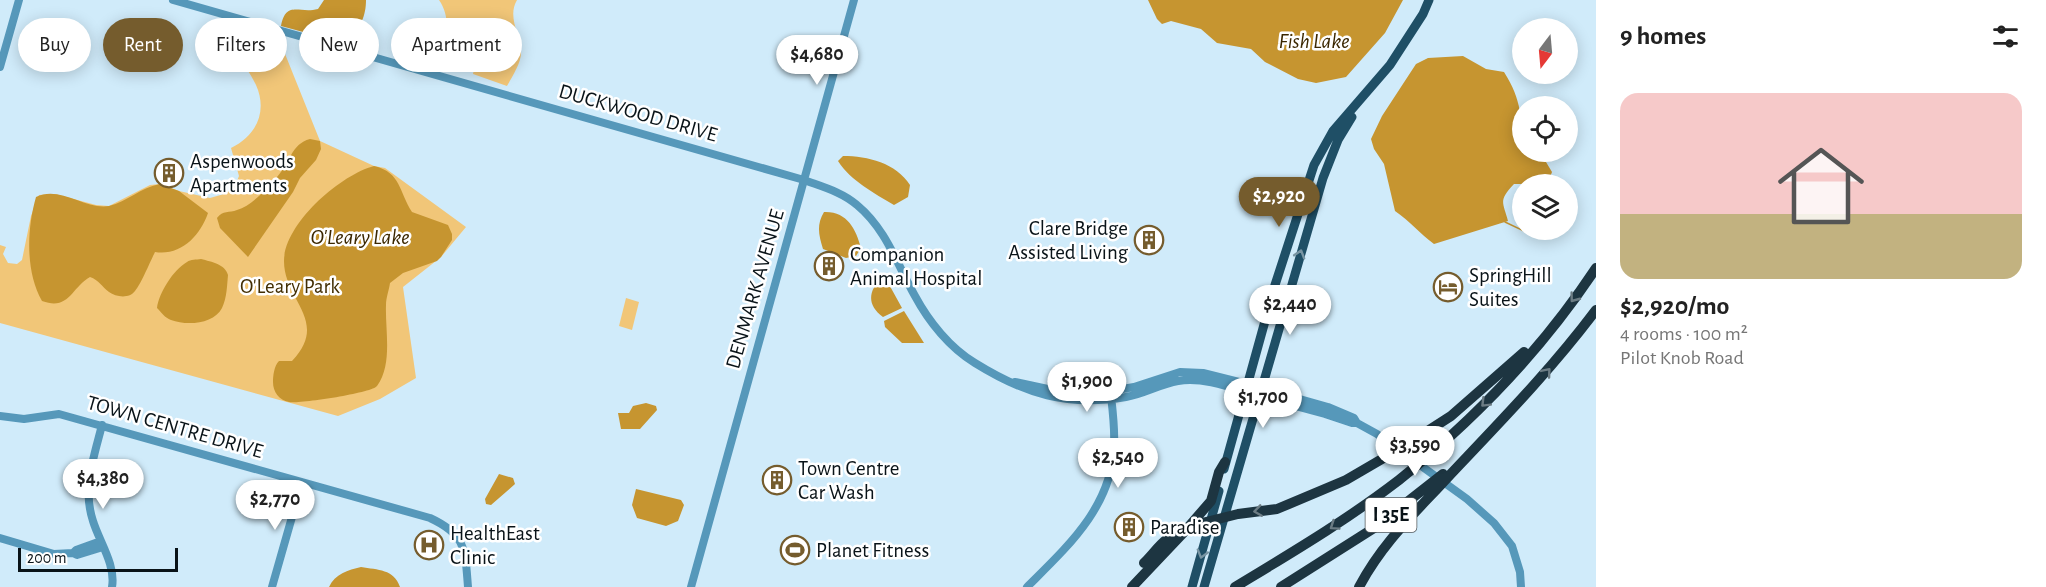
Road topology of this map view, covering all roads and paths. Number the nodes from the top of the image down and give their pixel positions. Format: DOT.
graph roads {
  1 [pos="19,0"];
  2 [pos="173,0"];
  3 [pos="854,0"];
  4 [pos="1429,0"];
  5 [pos="0,68"];
  6 [pos="1362,99"];
  7 [pos="804,180"];
  8 [pos="1596,268"];
  9 [pos="1596,310"];
  10 [pos="1552,328"];
  11 [pos="1246,388"];
  12 [pos="1259,392"];
  13 [pos="1111,395"];
  14 [pos="0,416"];
  15 [pos="102,425"];
  16 [pos="1492,430"];
  17 [pos="1225,462"];
  18 [pos="302,482"];
  19 [pos="1224,518"];
  20 [pos="1211,522"];
  21 [pos="1184,533"];
  22 [pos="0,538"];
  23 [pos="102,544"];
  24 [pos="112,587"];
  25 [pos="272,587"];
  26 [pos="468,587"];
  27 [pos="691,587"];
  28 [pos="1027,587"];
  29 [pos="1123,587"];
  30 [pos="1132,587"];
  31 [pos="1192,587"];
  32 [pos="1204,587"];
  33 [pos="1235,587"];
  34 [pos="1281,587"];
  35 [pos="1359,587"];
  36 [pos="1521,587"];
  1 -- 5 [label="street"];
  2 -- 7 [label="street, DUCKWOOD DRIVE"];
  3 -- 7 [label="street, DENMARK AVENUE"];
  4 -- 6 [label="main road"];
  6 -- 11 [label="main road"];
  12 -- 6 [label="main road, one-way"];
  7 -- 13 [label="street, DUCKWOOD DRIVE"];
  7 -- 27 [label="street, DENMARK AVENUE"];
  8 -- 10 [label="highway, I 35E, one-way"];
  16 -- 9 [label="highway, I 35E, one-way"];
  10 -- 19 [label="highway, one-way"];
  10 -- 33 [label="highway, I 35E, one-way"];
  11 -- 12 [label="main road, DUCKWOOD DRIVE"];
  11 -- 13 [label="street, DUCKWOOD DRIVE"];
  11 -- 17 [label="main road"];
  12 -- 19 [label="main road"];
  12 -- 36 [label="street, DUCKWOOD DRIVE"];
  13 -- 28 [label="street"];
  14 -- 15 [label="street, TOWN CENTRE DRIVE"];
  15 -- 18 [label="street, TOWN CENTRE DRIVE"];
  15 -- 23 [label="street"];
  16 -- 34 [label="highway, I 35E"];
  16 -- 35 [label="highway"];
  17 -- 20 [label="main road"];
  17 -- 21 [label="highway"];
  18 -- 25 [label="street"];
  18 -- 26 [label="street, TOWN CENTRE DRIVE"];
  19 -- 20 [label="highway"];
  19 -- 32 [label="main road"];
  20 -- 21 [label="highway"];
  20 -- 31 [label="main road, one-way"];
  21 -- 29 [label="highway"];
  21 -- 30 [label="highway"];
  22 -- 23 [label="street"];
  23 -- 24 [label="street"];
}
